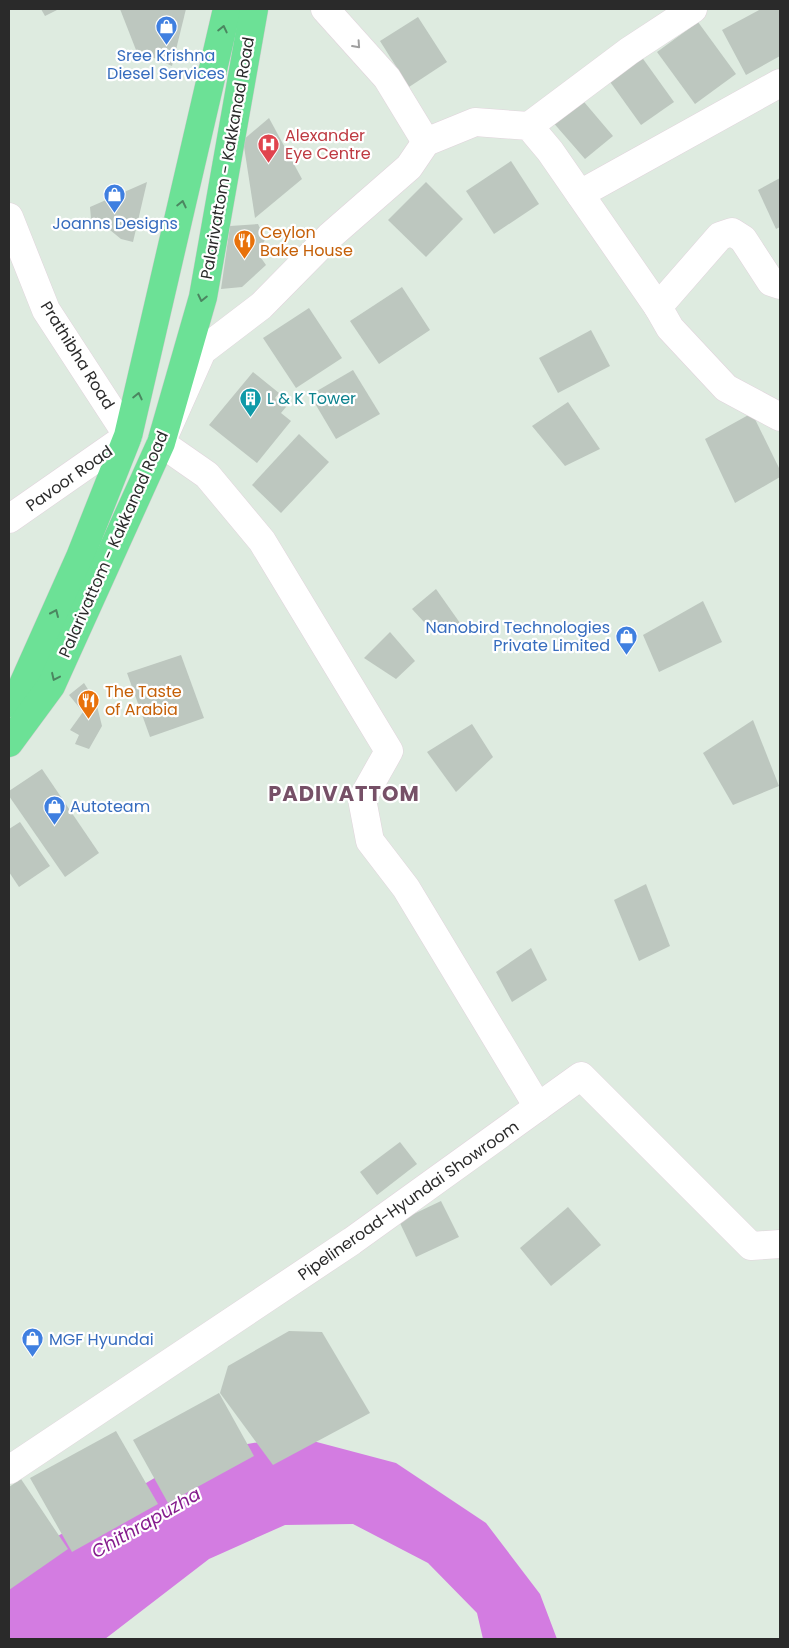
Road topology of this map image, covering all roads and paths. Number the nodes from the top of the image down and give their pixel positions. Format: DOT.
graph roads {
  1 [pos="227,9"];
  2 [pos="254,9"];
  3 [pos="693,9"];
  4 [pos="328,10"];
  5 [pos="780,83"];
  6 [pos="529,126"];
  7 [pos="426,142"];
  8 [pos="196,143"];
  9 [pos="228,152"];
  10 [pos="580,194"];
  11 [pos="9,217"];
  12 [pos="780,285"];
  13 [pos="658,307"];
  14 [pos="780,417"];
  15 [pos="128,436"];
  16 [pos="161,442"];
  17 [pos="9,519"];
  18 [pos="9,702"];
  19 [pos="9,743"];
  20 [pos="538,1107"];
  21 [pos="780,1244"];
  22 [pos="9,1470"];
  8 -- 1 [label="main road, Palarivattom - Kakkanad Road, one-way"];
  2 -- 9 [label="main road, Palarivattom - Kakkanad Road"];
  3 -- 6 [label="street"];
  4 -- 7 [label="street, one-way"];
  5 -- 10 [label="street"];
  6 -- 7 [label="street"];
  6 -- 10 [label="street"];
  7 -- 16 [label="street"];
  8 -- 9 [label="main road"];
  15 -- 8 [label="main road, Palarivattom - Kakkanad Road, one-way"];
  9 -- 16 [label="main road, Palarivattom - Kakkanad Road, one-way"];
  10 -- 13 [label="street"];
  11 -- 15 [label="street, Prathibha Road"];
  12 -- 13 [label="street"];
  13 -- 14 [label="street"];
  15 -- 17 [label="street, Pavoor Road"];
  18 -- 15 [label="main road, Palarivattom - Kakkanad Road, one-way"];
  16 -- 19 [label="main road, Palarivattom - Kakkanad Road, one-way"];
  16 -- 20 [label="street"];
  20 -- 21 [label="street, Pipelineroad-Hyundai Showroom"];
  20 -- 22 [label="street, Pipelineroad-Hyundai Showroom"];
}
